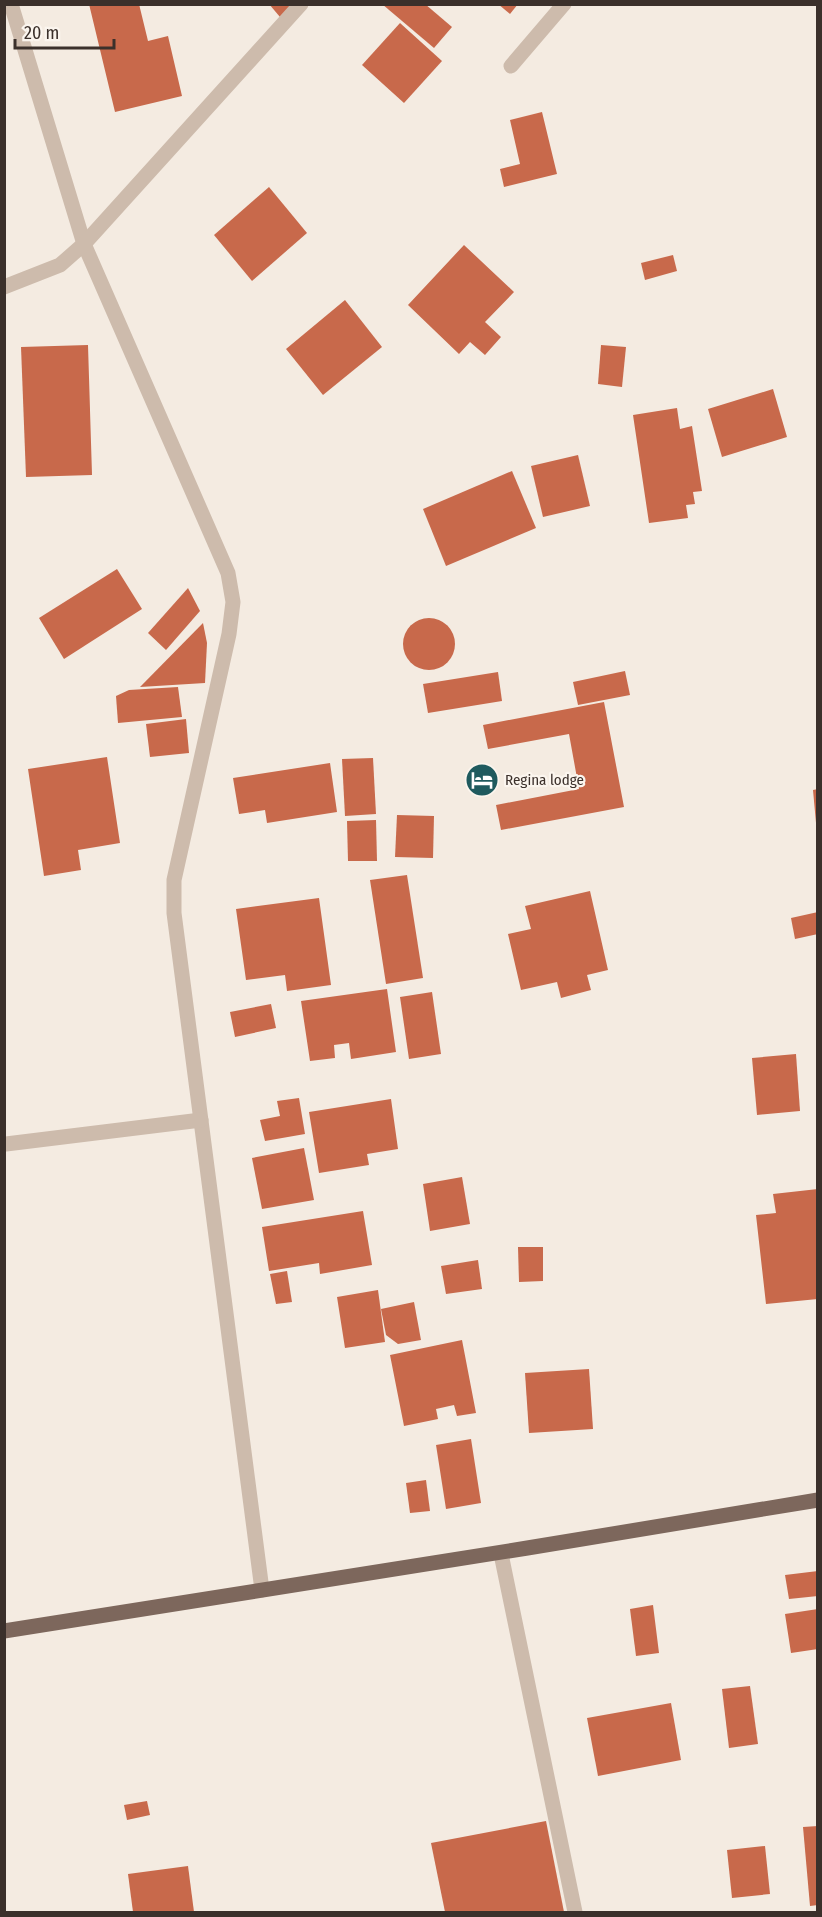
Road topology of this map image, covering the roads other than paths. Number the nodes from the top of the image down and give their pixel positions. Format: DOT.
graph roads {
  1 [pos="11,4"];
  2 [pos="301,4"];
  3 [pos="564,4"];
  4 [pos="511,66"];
  5 [pos="84,244"];
  6 [pos="4,286"];
  7 [pos="201,1120"];
  8 [pos="6,1144"];
  9 [pos="818,1500"];
  10 [pos="501,1554"];
  11 [pos="262,1590"];
  12 [pos="4,1632"];
  13 [pos="575,1912"];
  1 -- 5 [label="street"];
  2 -- 5 [label="street"];
  3 -- 4 [label="street"];
  5 -- 6 [label="street"];
  5 -- 7 [label="street"];
  7 -- 8 [label="street"];
  7 -- 11 [label="street"];
  9 -- 10 [label="main road"];
  10 -- 11 [label="main road"];
  10 -- 13 [label="street"];
  11 -- 12 [label="main road"];
}
